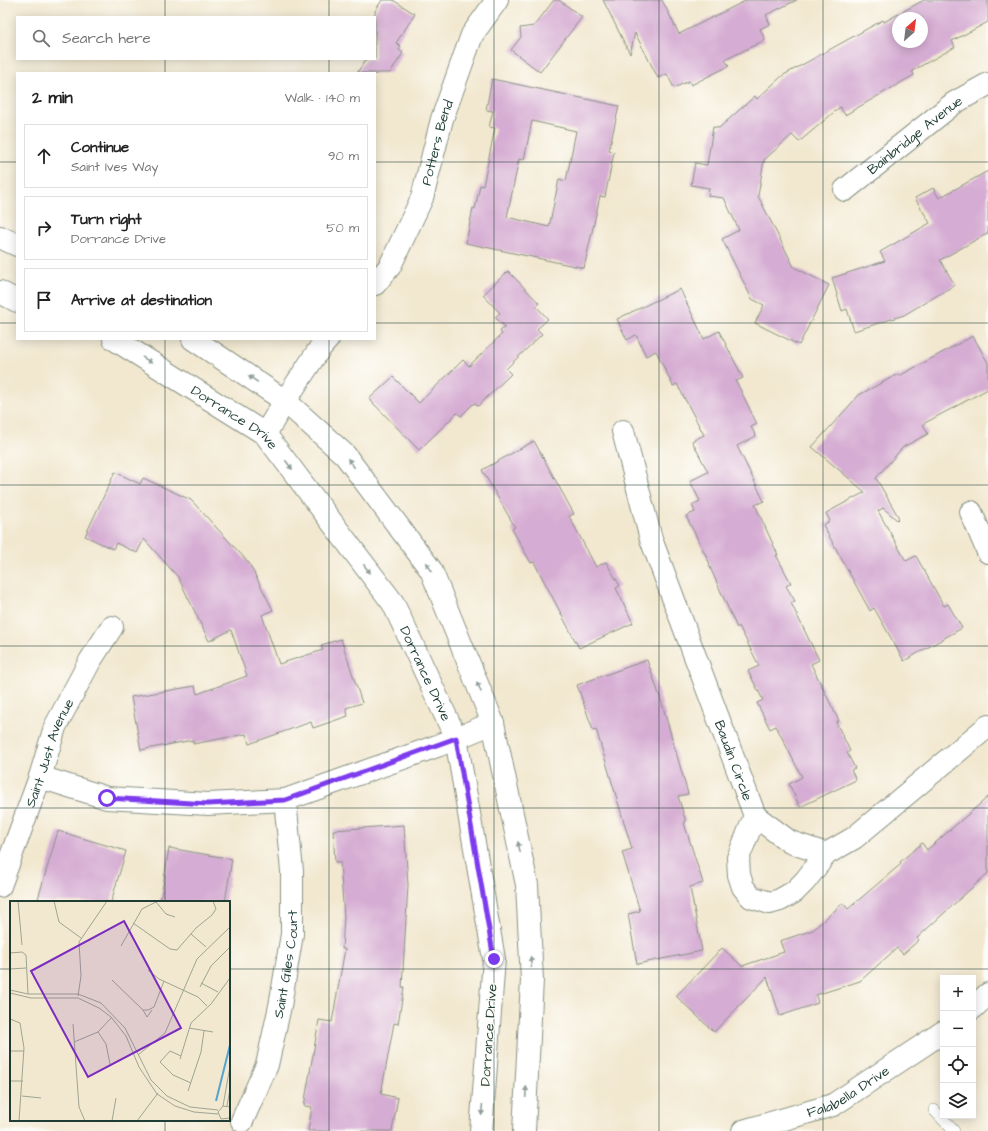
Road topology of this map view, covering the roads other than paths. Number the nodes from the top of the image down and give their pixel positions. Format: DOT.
graph roads {
  1 [pos="496,0"];
  2 [pos="988,84"];
  3 [pos="845,190"];
  4 [pos="0,237"];
  5 [pos="16,245"];
  6 [pos="376,283"];
  7 [pos="0,292"];
  8 [pos="16,300"];
  9 [pos="116,340"];
  10 [pos="194,340"];
  11 [pos="327,340"];
  12 [pos="285,401"];
  13 [pos="623,431"];
  14 [pos="265,434"];
  15 [pos="971,512"];
  16 [pos="988,552"];
  17 [pos="112,627"];
  18 [pos="493,723"];
  19 [pos="988,726"];
  20 [pos="456,738"];
  21 [pos="40,777"];
  22 [pos="285,800"];
  23 [pos="756,816"];
  24 [pos="826,854"];
  25 [pos="0,886"];
  26 [pos="988,994"];
  27 [pos="976,1005"];
  28 [pos="940,1034"];
  29 [pos="934,1110"];
  30 [pos="242,1121"];
  31 [pos="481,1131"];
  32 [pos="524,1131"];
  33 [pos="743,1131"];
  34 [pos="954,1131"];
  1 -- 6 [label="street, Potters Bend"];
  2 -- 3 [label="street, Bainbridge Avenue"];
  4 -- 5 [label="street"];
  7 -- 8 [label="street"];
  9 -- 14 [label="street, Dorrance Drive, one-way"];
  12 -- 10 [label="street, one-way"];
  11 -- 12 [label="street"];
  12 -- 14 [label="street"];
  18 -- 12 [label="street, one-way"];
  13 -- 23 [label="street, Baudin Circle"];
  14 -- 20 [label="street, Dorrance Drive, one-way"];
  15 -- 16 [label="street"];
  17 -- 21 [label="street, Saint Just Avenue"];
  18 -- 20 [label="street"];
  32 -- 18 [label="street, one-way"];
  19 -- 24 [label="street"];
  20 -- 22 [label="street"];
  20 -- 31 [label="street, Dorrance Drive, one-way"];
  21 -- 22 [label="street"];
  21 -- 25 [label="street, Saint Just Avenue"];
  22 -- 30 [label="street, Saint Giles Court"];
  23 -- 24 [label="street, Baudin Circle"];
  23 -- 24 [label="street"];
  26 -- 27 [label="street"];
  28 -- 33 [label="street, Falabella Drive"];
  29 -- 34 [label="lane"];
}
